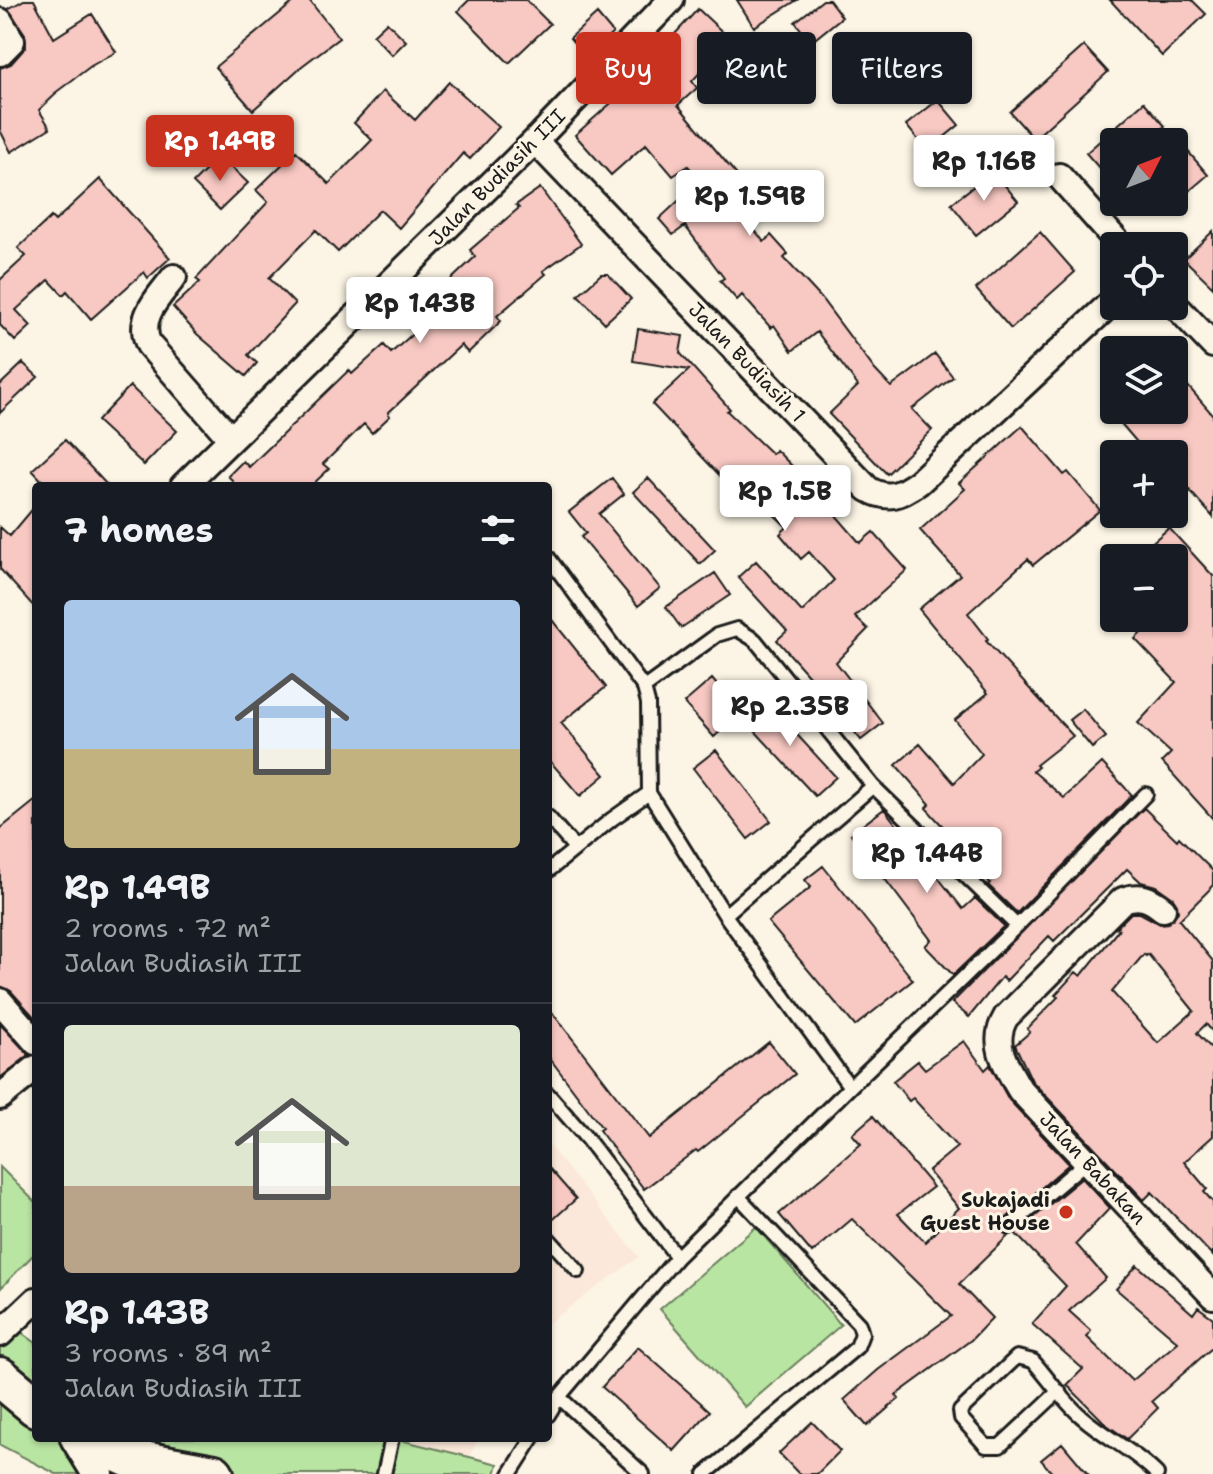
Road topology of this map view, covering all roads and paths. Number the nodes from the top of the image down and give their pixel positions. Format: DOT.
graph roads {
  1 [pos="671,0"];
  2 [pos="0,21"];
  3 [pos="0,53"];
  4 [pos="535,141"];
  5 [pos="1059,176"];
  6 [pos="1109,232"];
  7 [pos="174,277"];
  8 [pos="1100,313"];
  9 [pos="1188,319"];
  10 [pos="1213,345"];
  11 [pos="231,439"];
  12 [pos="187,482"];
  13 [pos="552,562"];
  14 [pos="644,688"];
  15 [pos="873,786"];
  16 [pos="649,793"];
  17 [pos="1146,794"];
  18 [pos="552,822"];
  19 [pos="575,848"];
  20 [pos="552,868"];
  21 [pos="1163,909"];
  22 [pos="725,915"];
  23 [pos="1017,926"];
  24 [pos="0,1001"];
  25 [pos="32,1037"];
  26 [pos="32,1071"];
  27 [pos="850,1087"];
  28 [pos="0,1097"];
  29 [pos="552,1099"];
  30 [pos="1086,1162"];
  31 [pos="738,1196"];
  32 [pos="1009,1227"];
  33 [pos="552,1242"];
  34 [pos="677,1257"];
  35 [pos="578,1271"];
  36 [pos="1213,1296"];
  37 [pos="32,1304"];
  38 [pos="0,1334"];
  39 [pos="0,1377"];
  40 [pos="1059,1391"];
  41 [pos="559,1397"];
  42 [pos="32,1404"];
  43 [pos="552,1408"];
  44 [pos="78,1442"];
  45 [pos="91,1442"];
  46 [pos="391,1442"];
  47 [pos="530,1442"];
  48 [pos="123,1466"];
  49 [pos="98,1474"];
  50 [pos="214,1474"];
  51 [pos="384,1474"];
  52 [pos="510,1474"];
  53 [pos="643,1474"];
  54 [pos="705,1474"];
  55 [pos="1157,1474"];
  1 -- 4 [label="street, Jalan Budiasih III"];
  2 -- 3 [label="street"];
  4 -- 8 [label="street, Jalan Budiasih 1"];
  4 -- 11 [label="street, Jalan Budiasih III"];
  5 -- 6 [label="street"];
  7 -- 11 [label="street"];
  9 -- 10 [label="street"];
  11 -- 12 [label="street, Jalan Budiasih III"];
  13 -- 14 [label="lane"];
  14 -- 15 [label="lane"];
  14 -- 16 [label="lane"];
  15 -- 22 [label="lane"];
  15 -- 23 [label="lane"];
  16 -- 19 [label="lane"];
  16 -- 22 [label="lane"];
  17 -- 23 [label="lane"];
  18 -- 19 [label="lane"];
  19 -- 20 [label="lane"];
  21 -- 30 [label="street, Jalan Babakan"];
  22 -- 27 [label="lane"];
  23 -- 27 [label="lane"];
  24 -- 25 [label="street"];
  26 -- 28 [label="street"];
  27 -- 31 [label="lane"];
  29 -- 34 [label="lane"];
  30 -- 32 [label="lane"];
  30 -- 36 [label="street, Jalan Babakan"];
  31 -- 34 [label="lane"];
  31 -- 54 [label="lane"];
  33 -- 35 [label="lane"];
  34 -- 41 [label="lane"];
  37 -- 38 [label="street"];
  39 -- 42 [label="main road"];
  40 -- 40 [label="lane"];
  40 -- 55 [label="lane"];
  41 -- 43 [label="lane"];
  41 -- 53 [label="lane"];
  44 -- 49 [label="street"];
  45 -- 48 [label="main road"];
  46 -- 51 [label="lane"];
  47 -- 52 [label="lane"];
  48 -- 50 [label="main road"];
}
